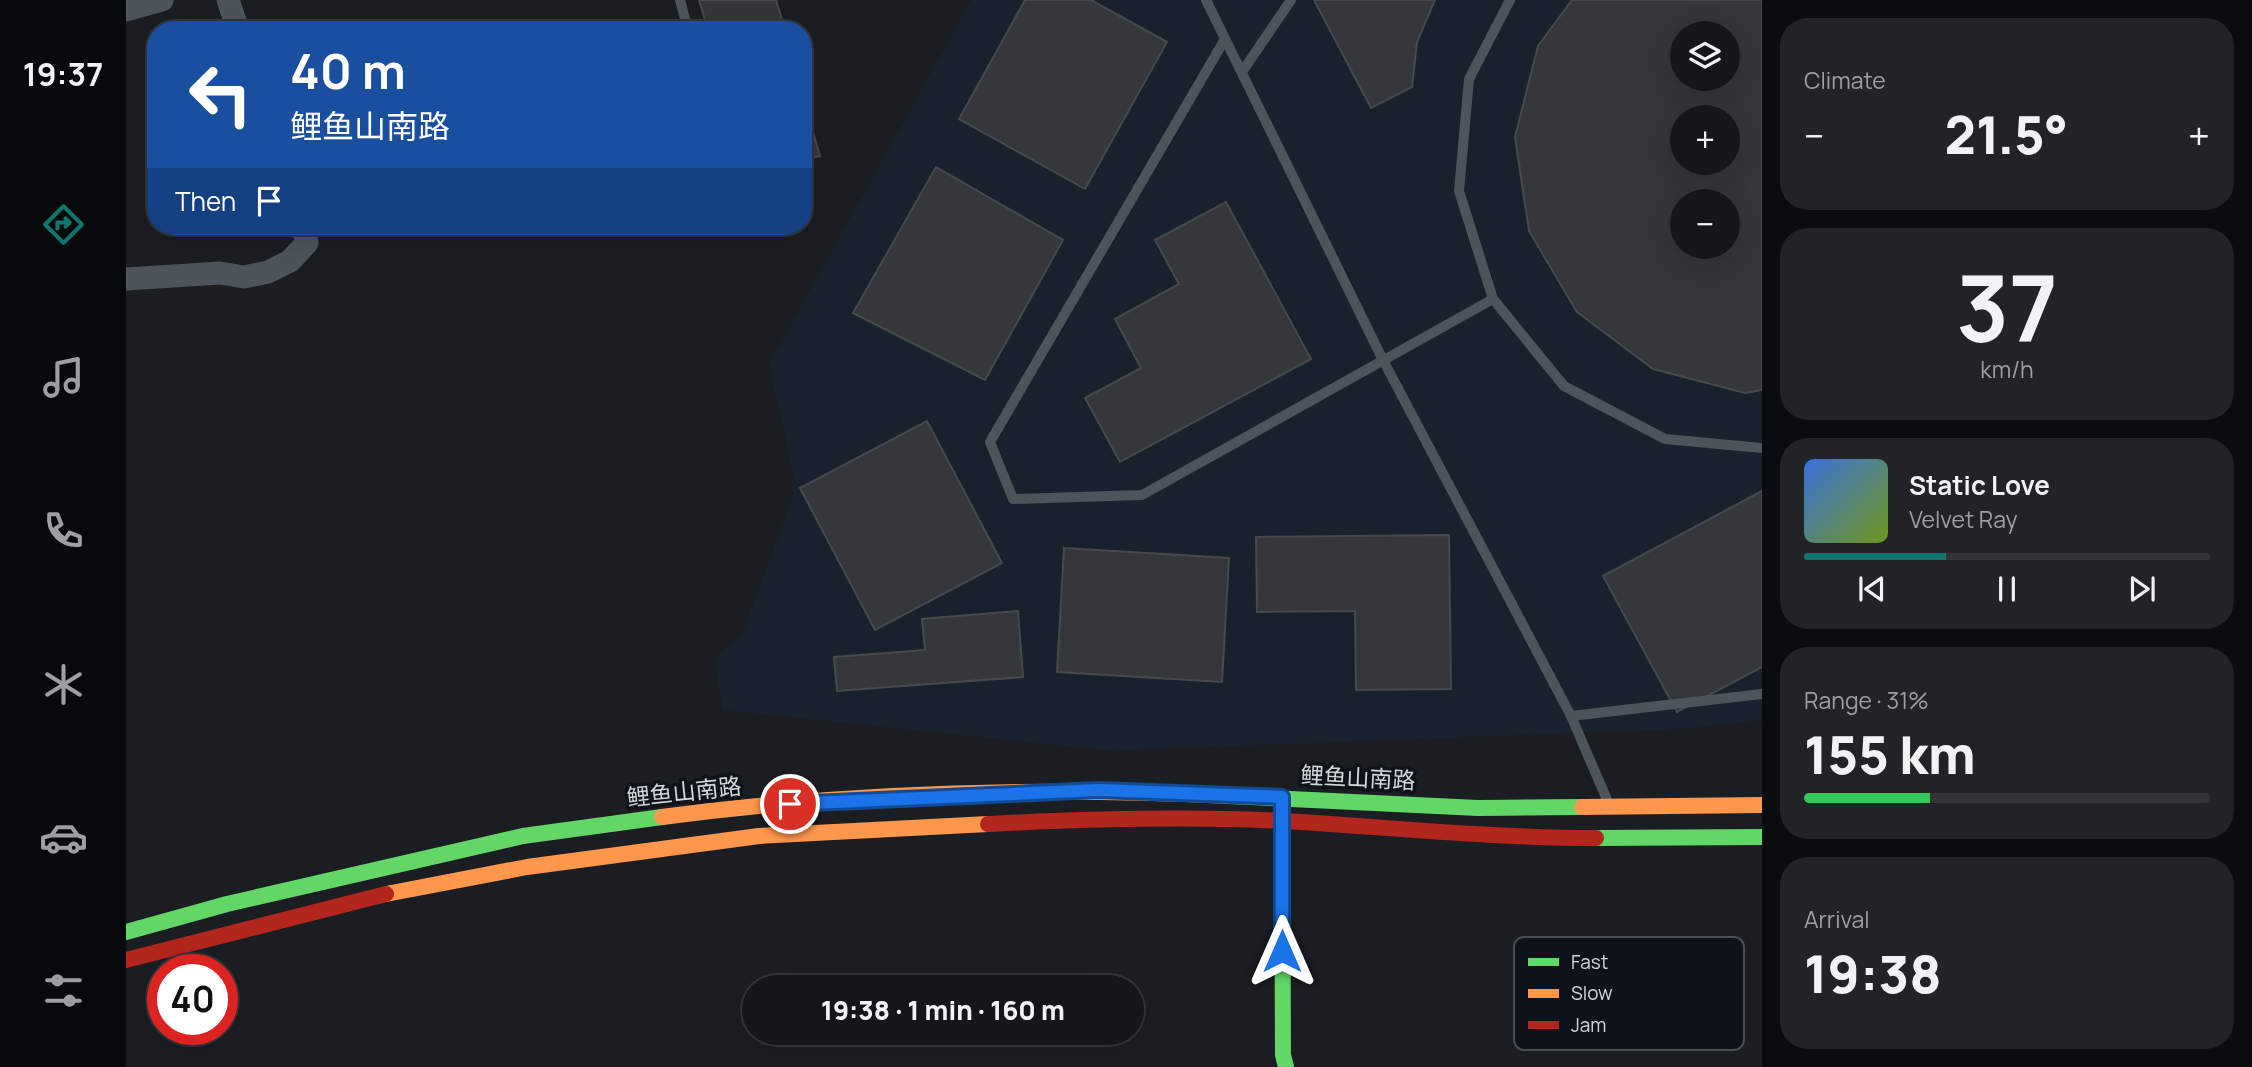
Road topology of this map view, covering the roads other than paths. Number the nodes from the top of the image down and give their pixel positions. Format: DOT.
graph roads {
  1 [pos="162,0"];
  2 [pos="228,0"];
  3 [pos="680,0"];
  4 [pos="1206,0"];
  5 [pos="1291,0"];
  6 [pos="1510,0"];
  7 [pos="126,10"];
  8 [pos="235,21"];
  9 [pos="686,21"];
  10 [pos="1225,39"];
  11 [pos="1242,72"];
  12 [pos="305,235"];
  13 [pos="126,279"];
  14 [pos="1493,299"];
  15 [pos="1383,360"];
  16 [pos="1762,448"];
  17 [pos="1762,694"];
  18 [pos="1571,716"];
  19 [pos="1282,797"];
  20 [pos="1762,805"];
  21 [pos="1610,808"];
  22 [pos="1282,821"];
  23 [pos="1762,838"];
  24 [pos="126,932"];
  25 [pos="126,960"];
  26 [pos="1286,1067"];
  1 -- 7 [label="street"];
  2 -- 8 [label="street"];
  3 -- 9 [label="lane"];
  4 -- 10 [label="lane"];
  5 -- 11 [label="lane"];
  6 -- 14 [label="lane"];
  10 -- 11 [label="lane"];
  10 -- 15 [label="lane"];
  11 -- 15 [label="lane"];
  12 -- 13 [label="street"];
  14 -- 15 [label="lane"];
  14 -- 16 [label="lane"];
  15 -- 18 [label="lane"];
  17 -- 18 [label="lane"];
  18 -- 21 [label="lane"];
  19 -- 21 [label="main road, 鲤鱼山南路"];
  19 -- 22 [label="main road"];
  19 -- 24 [label="main road, 鲤鱼山南路"];
  20 -- 21 [label="main road, 鲤鱼山南路"];
  22 -- 23 [label="main road, 鲤鱼山南路"];
  22 -- 25 [label="main road, 鲤鱼山南路"];
  22 -- 26 [label="main road"];
}
